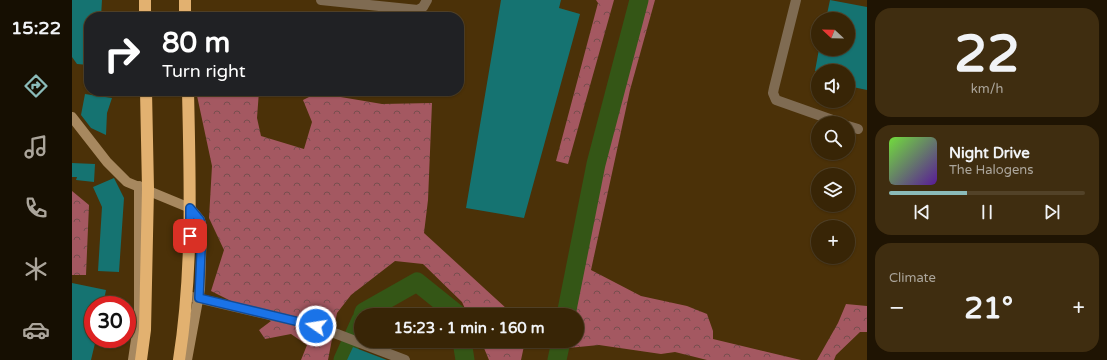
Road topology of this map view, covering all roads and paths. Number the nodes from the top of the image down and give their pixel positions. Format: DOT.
graph roads {
  1 [pos="145,0"];
  2 [pos="185,0"];
  3 [pos="321,0"];
  4 [pos="426,0"];
  5 [pos="796,0"];
  6 [pos="145,12"];
  7 [pos="185,12"];
  8 [pos="146,96"];
  9 [pos="188,96"];
  10 [pos="821,116"];
  11 [pos="72,118"];
  12 [pos="855,128"];
  13 [pos="858,129"];
  14 [pos="144,188"];
  15 [pos="190,208"];
  16 [pos="193,297"];
  17 [pos="133,360"];
  18 [pos="141,360"];
  19 [pos="179,360"];
  20 [pos="187,360"];
  21 [pos="405,360"];
  1 -- 6 [label="highway"];
  2 -- 7 [label="highway"];
  3 -- 4 [label="street"];
  5 -- 10 [label="street"];
  8 -- 14 [label="highway"];
  9 -- 15 [label="highway"];
  11 -- 14 [label="street"];
  12 -- 13 [label="street"];
  14 -- 15 [label="street"];
  14 -- 17 [label="street"];
  14 -- 18 [label="highway"];
  15 -- 16 [label="highway"];
  16 -- 19 [label="highway"];
  16 -- 20 [label="street"];
  16 -- 21 [label="street"];
}
